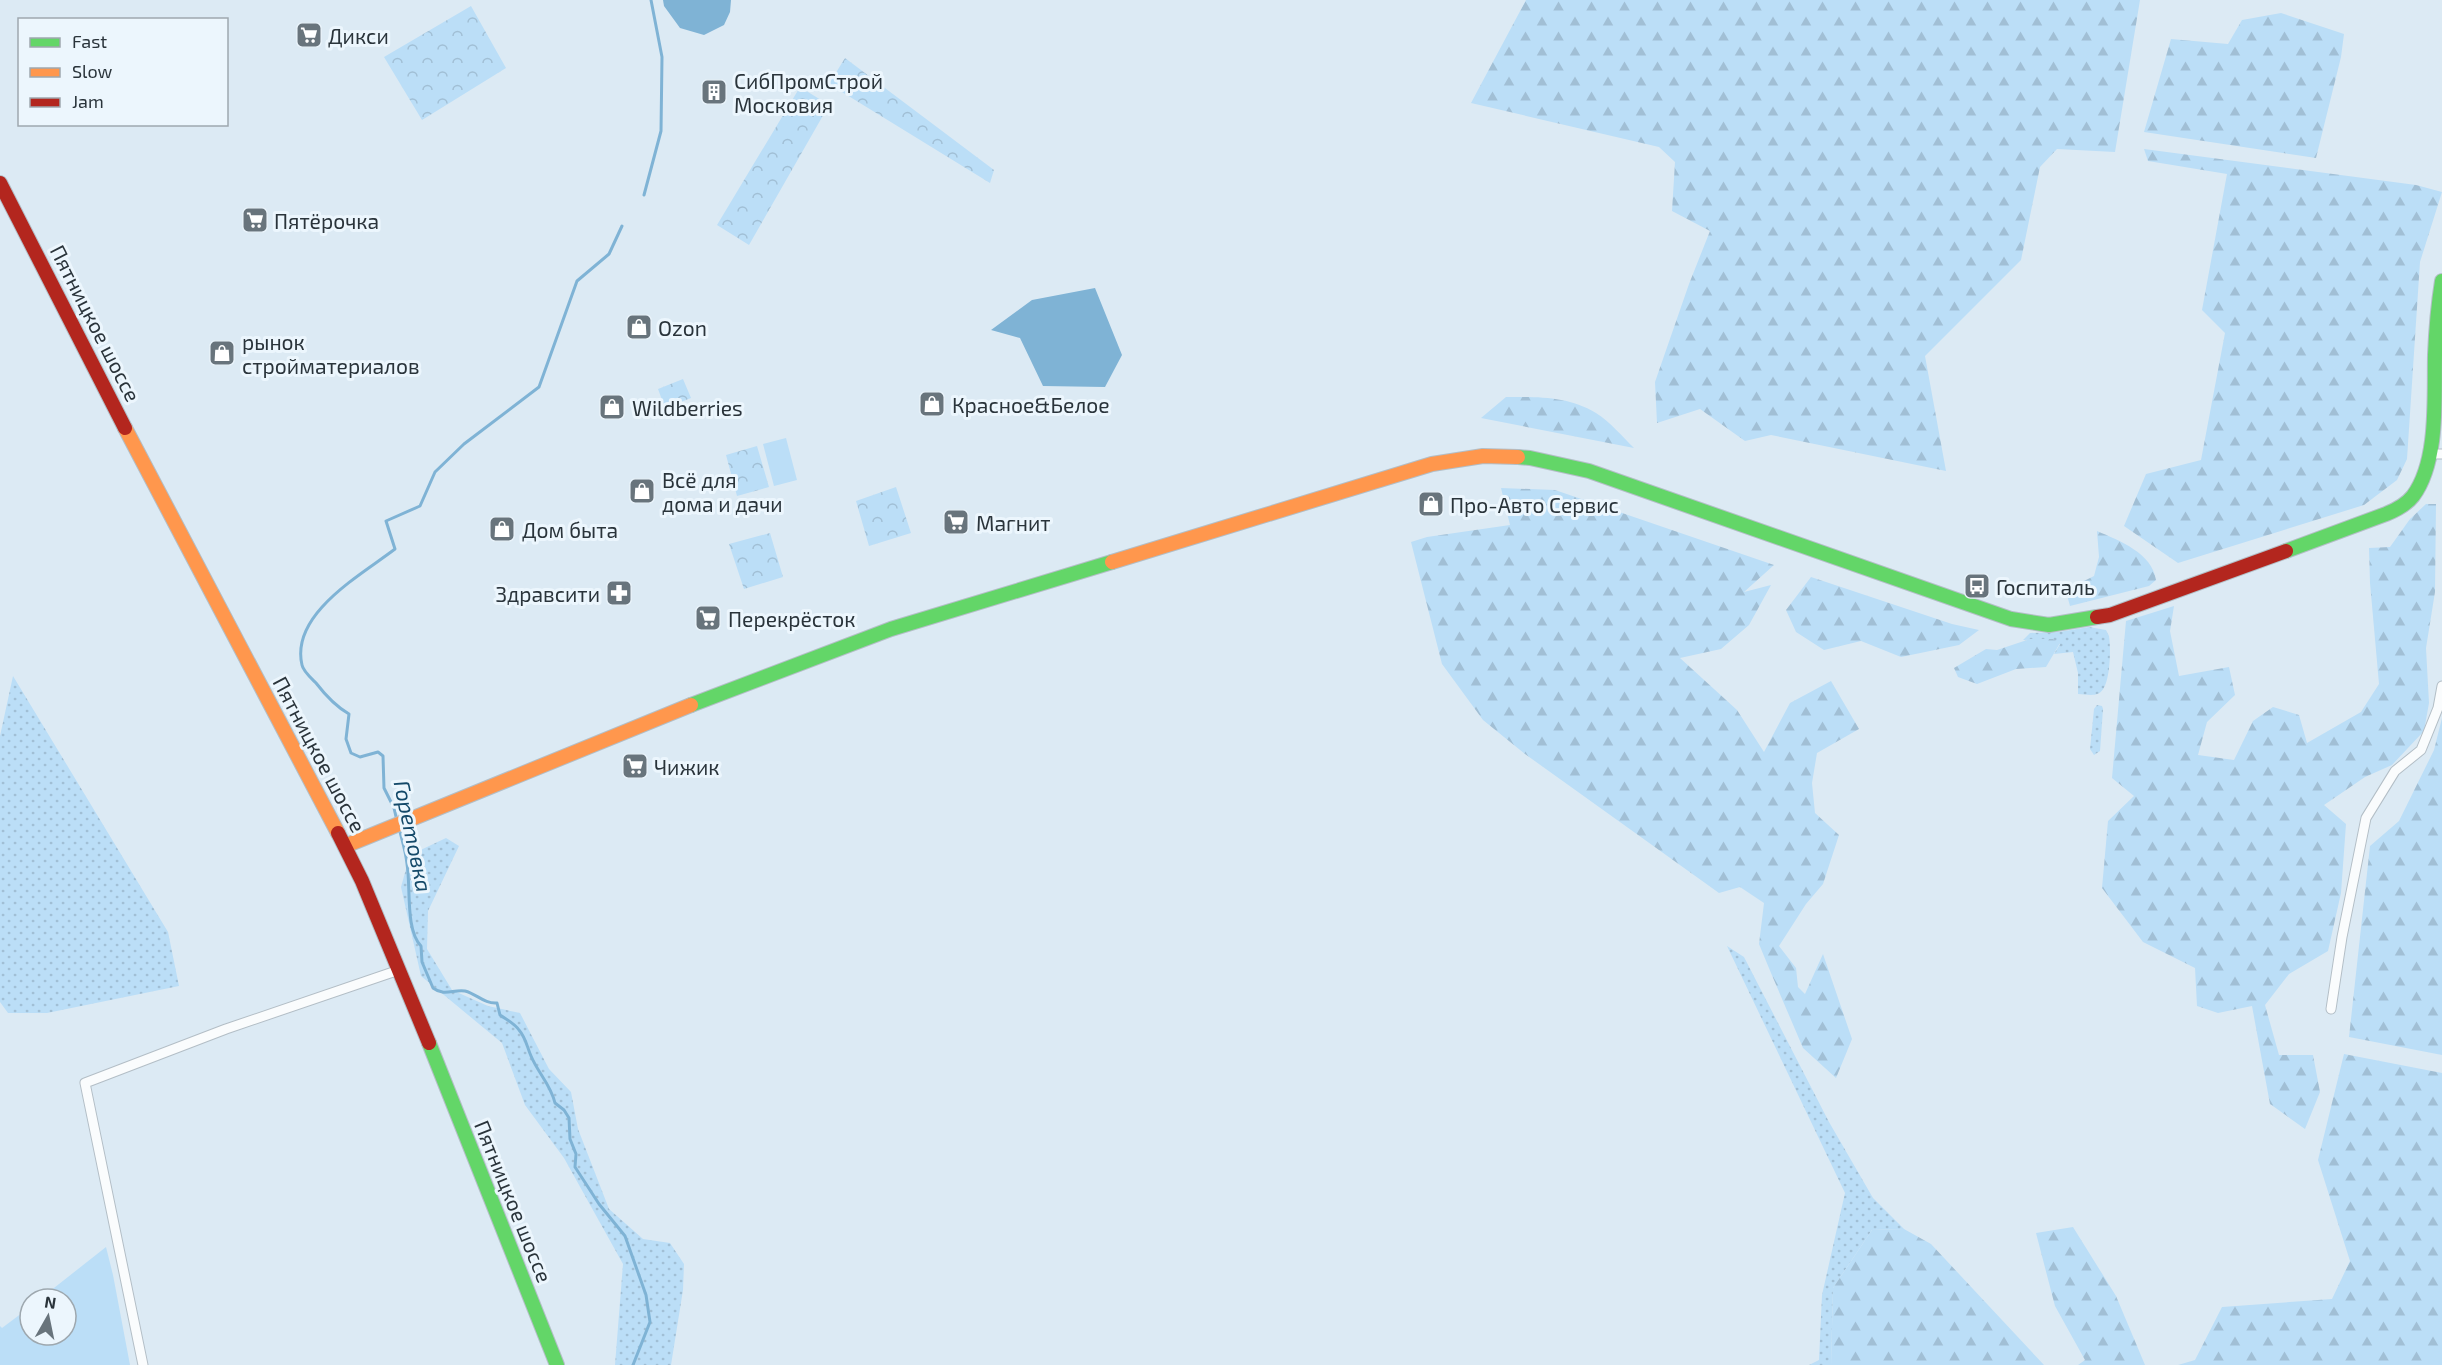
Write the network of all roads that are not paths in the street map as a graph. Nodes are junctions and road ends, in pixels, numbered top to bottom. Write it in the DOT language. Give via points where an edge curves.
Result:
graph roads {
  1 [pos="0,183"];
  2 [pos="2442,280"];
  3 [pos="2436,454"];
  4 [pos="2442,686"];
  5 [pos="345,846"];
  6 [pos="399,970"];
  7 [pos="2331,1009"];
  8 [pos="143,1365"];
  9 [pos="557,1365"];
  1 -- 5 [label="main road, Пятницкое шоссе"];
  2 -- 3 [label="main road" via="2436,334"];
  3 -- 5 [label="main road" via="2415,493 2391,512 2110,615 2049,625 1988,612 1589,471 1530,458 1483,456 1432,464 891,629 699,702"];
  4 -- 7 [label="street" via="2438,708 2421,750 2395,771 2366,818"];
  5 -- 6 [label="main road, Пятницкое шоссе"];
  6 -- 8 [label="street" via="226,1029 85,1083"];
  6 -- 9 [label="main road, Пятницкое шоссе"];
}
